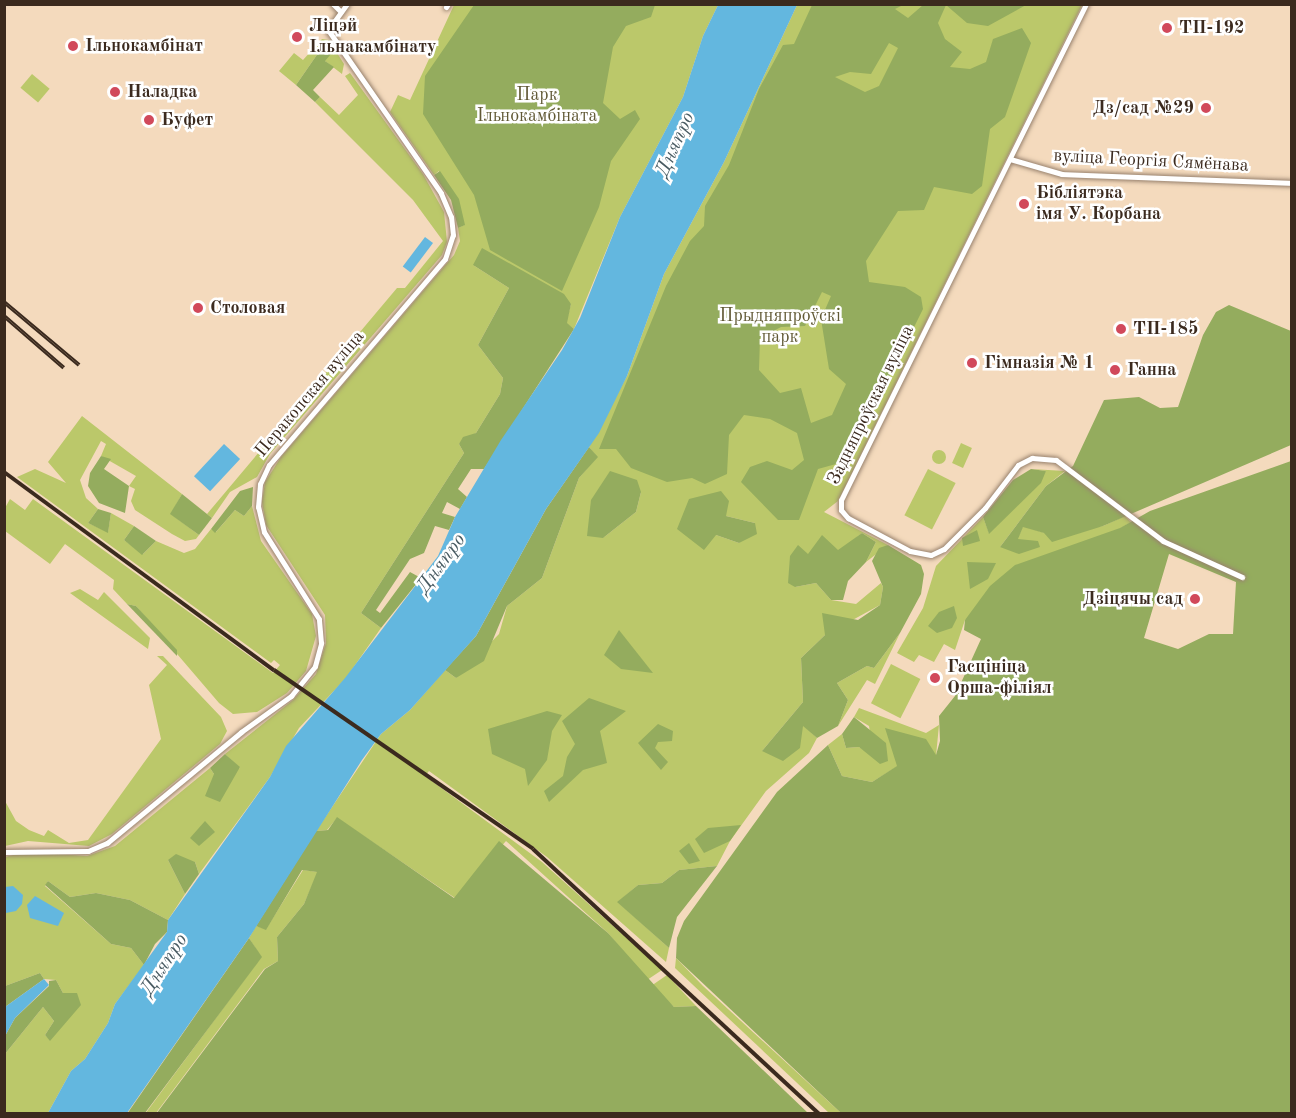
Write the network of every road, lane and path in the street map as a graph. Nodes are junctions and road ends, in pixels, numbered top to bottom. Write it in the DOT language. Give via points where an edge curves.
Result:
graph roads {
  1 [pos="333,4"];
  2 [pos="347,4"];
  3 [pos="1086,4"];
  4 [pos="341,12"];
  5 [pos="1010,159"];
  6 [pos="1292,183"];
  7 [pos="1242,577"];
  8 [pos="4,852"];
  1 -- 4 [label="street"];
  2 -- 4 [label="street"];
  3 -- 5 [label="street, Задняпроўская вуліца"];
  4 -- 8 [label="street, Перакопская вуліца" via="328,30 441,193 453,235 445,259 269,465 260,484 258,507 264,532 319,619 321,644 315,666 291,696 241,732 107,843 88,851"];
  5 -- 6 [label="street, вуліца Георгія Сямёнава" via="1062,174"];
  5 -- 7 [label="street, Задняпроўская вуліца" via="841,500 841,510 848,518 910,551 931,555 944,549 985,508 1018,465 1032,458 1056,460 1163,541"];
}
